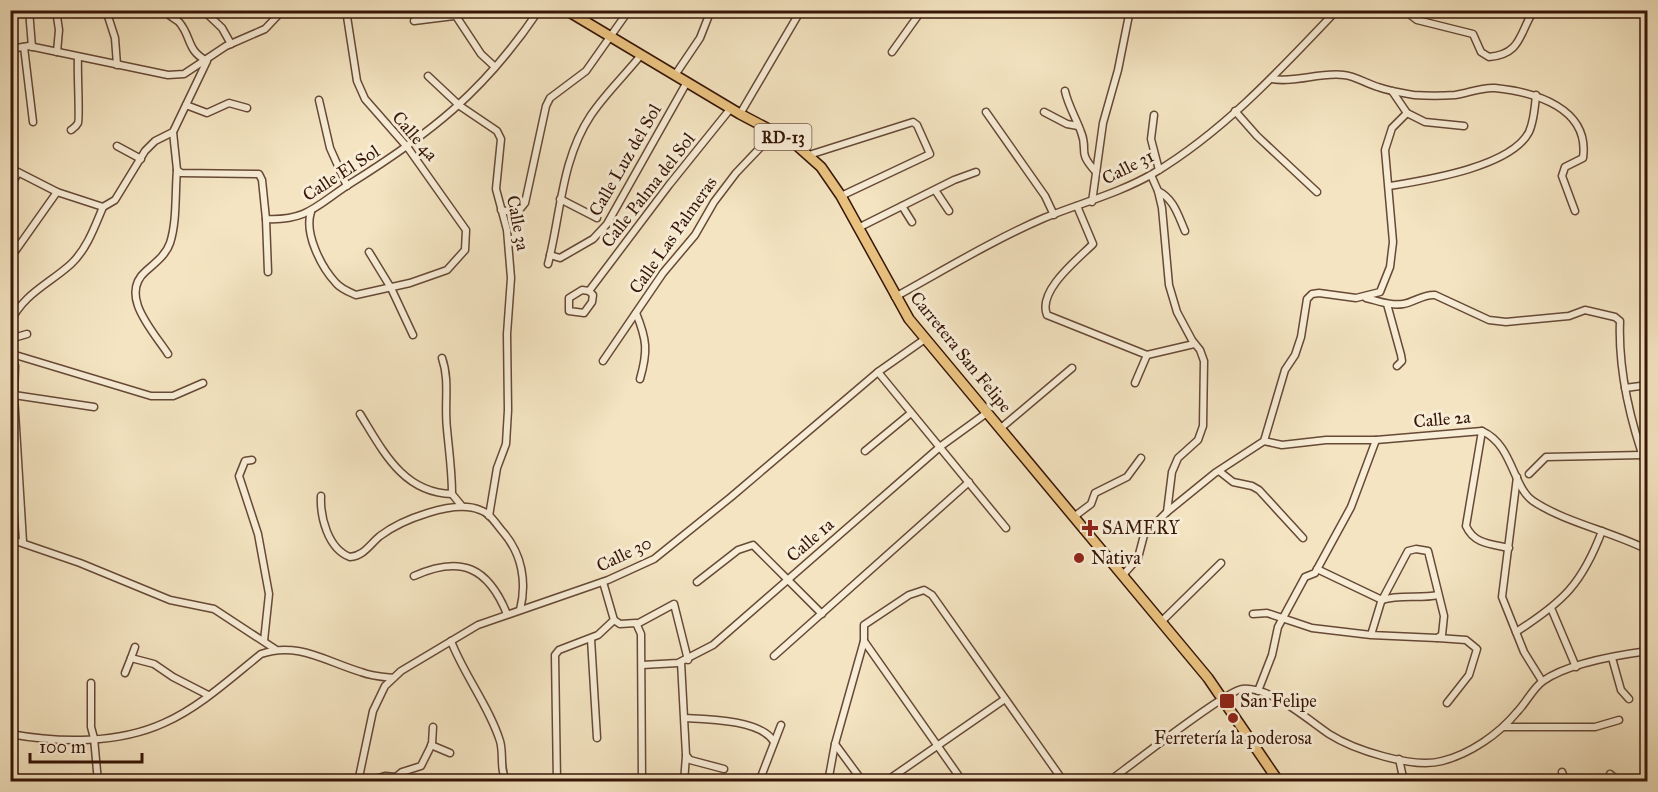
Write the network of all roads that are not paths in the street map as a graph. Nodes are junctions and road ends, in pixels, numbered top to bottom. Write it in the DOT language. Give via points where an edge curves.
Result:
graph roads {
  1 [pos="29,10"];
  2 [pos="56,10"];
  3 [pos="106,10"];
  4 [pos="163,10"];
  5 [pos="203,10"];
  6 [pos="283,10"];
  7 [pos="346,10"];
  8 [pos="538,10"];
  9 [pos="566,10"];
  10 [pos="629,10"];
  11 [pos="711,10"];
  12 [pos="801,10"];
  13 [pos="922,10"];
  14 [pos="1130,10"];
  15 [pos="1337,10"];
  16 [pos="1404,10"];
  17 [pos="1481,10"];
  18 [pos="1505,10"];
  19 [pos="1534,10"];
  20 [pos="453,13"];
  21 [pos="414,21"];
  22 [pos="609,36"];
  23 [pos="231,44"];
  24 [pos="24,47"];
  25 [pos="32,47"];
  26 [pos="11,48"];
  27 [pos="57,52"];
  28 [pos="892,52"];
  29 [pos="641,56"];
  30 [pos="78,57"];
  31 [pos="207,61"];
  32 [pos="117,65"];
  33 [pos="495,67"];
  34 [pos="675,75"];
  35 [pos="428,76"];
  36 [pos="1272,79"];
  37 [pos="687,82"];
  38 [pos="1065,91"];
  39 [pos="1392,91"];
  40 [pos="1536,95"];
  41 [pos="319,100"];
  42 [pos="186,105"];
  43 [pos="460,106"];
  44 [pos="247,108"];
  45 [pos="736,111"];
  46 [pos="1235,111"];
  47 [pos="986,112"];
  48 [pos="1044,112"];
  49 [pos="1407,113"];
  50 [pos="1154,114"];
  51 [pos="33,122"];
  52 [pos="1078,126"];
  53 [pos="1464,126"];
  54 [pos="71,130"];
  55 [pos="173,132"];
  56 [pos="775,132"];
  57 [pos="117,146"];
  58 [pos="408,148"];
  59 [pos="809,155"];
  60 [pos="141,159"];
  61 [pos="10,168"];
  62 [pos="177,170"];
  63 [pos="1159,170"];
  64 [pos="976,172"];
  65 [pos="1096,172"];
  66 [pos="18,173"];
  67 [pos="1151,175"];
  68 [pos="346,186"];
  69 [pos="1390,186"];
  70 [pos="10,187"];
  71 [pos="935,190"];
  72 [pos="1158,191"];
  73 [pos="57,192"];
  74 [pos="1317,192"];
  75 [pos="841,196"];
  76 [pos="560,199"];
  77 [pos="1092,202"];
  78 [pos="902,206"];
  79 [pos="1077,206"];
  80 [pos="103,207"];
  81 [pos="501,210"];
  82 [pos="948,211"];
  83 [pos="1575,211"];
  84 [pos="310,212"];
  85 [pos="1054,215"];
  86 [pos="597,218"];
  87 [pos="266,219"];
  88 [pos="912,222"];
  89 [pos="858,228"];
  90 [pos="1185,231"];
  91 [pos="369,252"];
  92 [pos="550,255"];
  93 [pos="11,257"];
  94 [pos="548,264"];
  95 [pos="268,272"];
  96 [pos="391,288"];
  97 [pos="589,291"];
  98 [pos="895,297"];
  99 [pos="1362,297"];
  100 [pos="1387,304"];
  101 [pos="636,313"];
  102 [pos="10,322"];
  103 [pos="27,334"];
  104 [pos="412,335"];
  105 [pos="10,339"];
  106 [pos="925,339"];
  107 [pos="1194,344"];
  108 [pos="11,352"];
  109 [pos="168,354"];
  110 [pos="1148,355"];
  111 [pos="442,358"];
  112 [pos="603,361"];
  113 [pos="1396,366"];
  114 [pos="1072,368"];
  115 [pos="878,372"];
  116 [pos="640,379"];
  117 [pos="203,383"];
  118 [pos="1135,383"];
  119 [pos="1647,385"];
  120 [pos="1625,388"];
  121 [pos="14,396"];
  122 [pos="94,407"];
  123 [pos="988,412"];
  124 [pos="911,413"];
  125 [pos="360,414"];
  126 [pos="1001,428"];
  127 [pos="1482,431"];
  128 [pos="13,440"];
  129 [pos="1264,441"];
  130 [pos="1376,441"];
  131 [pos="941,446"];
  132 [pos="865,450"];
  133 [pos="1642,455"];
  134 [pos="1142,458"];
  135 [pos="252,460"];
  136 [pos="1219,471"];
  137 [pos="1647,471"];
  138 [pos="1529,474"];
  139 [pos="1517,476"];
  140 [pos="969,482"];
  141 [pos="452,494"];
  142 [pos="321,496"];
  143 [pos="461,505"];
  144 [pos="1167,512"];
  145 [pos="489,516"];
  146 [pos="1074,516"];
  147 [pos="1006,528"];
  148 [pos="1602,531"];
  149 [pos="1303,538"];
  150 [pos="10,539"];
  151 [pos="22,542"];
  152 [pos="1509,548"];
  153 [pos="1647,550"];
  154 [pos="1221,563"];
  155 [pos="1317,569"];
  156 [pos="1123,575"];
  157 [pos="414,576"];
  158 [pos="788,580"];
  159 [pos="603,582"];
  160 [pos="697,582"];
  161 [pos="1438,595"];
  162 [pos="1382,600"];
  163 [pos="1551,608"];
  164 [pos="520,610"];
  165 [pos="507,614"];
  166 [pos="822,614"];
  167 [pos="1253,614"];
  168 [pos="1283,618"];
  169 [pos="614,620"];
  170 [pos="1162,621"];
  171 [pos="637,624"];
  172 [pos="1516,632"];
  173 [pos="1371,635"];
  174 [pos="1437,638"];
  175 [pos="591,639"];
  176 [pos="264,641"];
  177 [pos="450,641"];
  178 [pos="864,641"];
  179 [pos="135,647"];
  180 [pos="275,649"];
  181 [pos="1647,651"];
  182 [pos="774,656"];
  183 [pos="131,658"];
  184 [pos="1612,658"];
  185 [pos="685,661"];
  186 [pos="642,665"];
  187 [pos="1576,667"];
  188 [pos="125,673"];
  189 [pos="393,678"];
  190 [pos="1542,681"];
  191 [pos="91,683"];
  192 [pos="1258,691"];
  193 [pos="208,695"];
  194 [pos="1005,699"];
  195 [pos="1221,699"];
  196 [pos="1629,699"];
  197 [pos="1446,703"];
  198 [pos="685,718"];
  199 [pos="1619,720"];
  200 [pos="781,725"];
  201 [pos="433,727"];
  202 [pos="1504,727"];
  203 [pos="10,735"];
  204 [pos="94,738"];
  205 [pos="597,738"];
  206 [pos="774,742"];
  207 [pos="835,744"];
  208 [pos="432,745"];
  209 [pos="937,745"];
  210 [pos="450,753"];
  211 [pos="686,755"];
  212 [pos="1399,759"];
  213 [pos="724,770"];
  214 [pos="1562,772"];
  215 [pos="1610,774"];
  216 [pos="98,782"];
  217 [pos="358,782"];
  218 [pos="365,782"];
  219 [pos="507,782"];
  220 [pos="556,782"];
  221 [pos="642,782"];
  222 [pos="684,782"];
  223 [pos="759,782"];
  224 [pos="828,782"];
  225 [pos="863,782"];
  226 [pos="885,782"];
  227 [pos="963,782"];
  228 [pos="1064,782"];
  229 [pos="1108,782"];
  230 [pos="1279,782"];
  231 [pos="1404,782"];
  232 [pos="1566,782"];
  233 [pos="1620,782"];
  1 -- 25 [label="street"];
  2 -- 27 [label="street"];
  3 -- 32 [label="street" via="116,38"];
  4 -- 31 [label="street" via="182,26 195,55"];
  5 -- 23 [label="street" via="222,28"];
  6 -- 23 [label="street" via="265,29"];
  7 -- 58 [label="street, Calle 4a" via="357,81 365,99"];
  8 -- 33 [label="street, Calle El Sol" via="518,42"];
  9 -- 22 [label="main road, Carretera San Felipe / RD-13"];
  10 -- 22 [label="street"];
  11 -- 34 [label="street" via="700,38"];
  12 -- 45 [label="street, Calle Palma del Sol"];
  13 -- 28 [label="street"];
  14 -- 65 [label="street" via="1119,70 1103,123"];
  15 -- 36 [label="street, Calle 31"];
  16 -- 19 [label="street" via="1417,20 1473,34 1481,52 1490,57 1518,44"];
  17 -- 18 [label="street"];
  20 -- 21 [label="street"];
  20 -- 33 [label="street" via="481,54"];
  22 -- 29 [label="main road, Carretera San Felipe / RD-13"];
  22 -- 81 [label="street" via="586,71 550,98 521,211 514,214"];
  23 -- 31 [label="street"];
  24 -- 25 [label="street"];
  24 -- 26 [label="street"];
  24 -- 51 [label="street"];
  25 -- 27 [label="street"];
  27 -- 30 [label="street"];
  29 -- 34 [label="main road, Carretera San Felipe / RD-13"];
  29 -- 76 [label="street" via="591,114 567,170"];
  30 -- 32 [label="street"];
  30 -- 54 [label="street" via="79,116 77,126"];
  31 -- 32 [label="street" via="184,74 168,75"];
  31 -- 42 [label="street"];
  33 -- 43 [label="street, Calle El Sol"];
  34 -- 37 [label="main road, Carretera San Felipe / RD-13"];
  35 -- 43 [label="street, Calle 3a"];
  36 -- 39 [label="street" via="1289,82 1346,75"];
  36 -- 46 [label="street, Calle 31"];
  37 -- 45 [label="main road, Carretera San Felipe / RD-13"];
  37 -- 92 [label="street, Calle Luz del Sol" via="607,224 593,239 560,258"];
  38 -- 52 [label="street"];
  39 -- 40 [label="street" via="1455,94 1495,88"];
  39 -- 49 [label="street"];
  40 -- 69 [label="street" via="1530,130 1523,142 1490,162 1433,179"];
  40 -- 83 [label="street" via="1558,104 1572,117 1582,135 1583,158 1565,167 1562,176"];
  41 -- 68 [label="street" via="330,148"];
  42 -- 44 [label="street" via="207,113 229,103"];
  42 -- 55 [label="street"];
  43 -- 58 [label="street, Calle El Sol"];
  43 -- 81 [label="street, Calle 3a" via="497,131 501,140 496,189"];
  45 -- 56 [label="main road, Carretera San Felipe / RD-13"];
  45 -- 97 [label="street, Calle Palma del Sol" via="669,185"];
  46 -- 63 [label="street, Calle 31"];
  46 -- 74 [label="street"];
  47 -- 85 [label="street" via="1040,188"];
  48 -- 52 [label="street"];
  49 -- 53 [label="street" via="1425,122"];
  49 -- 69 [label="street" via="1392,128 1385,150"];
  50 -- 63 [label="street" via="1151,139"];
  52 -- 65 [label="street" via="1085,160"];
  55 -- 60 [label="street" via="155,141"];
  55 -- 62 [label="street"];
  56 -- 59 [label="main road, Carretera San Felipe / RD-13"];
  56 -- 101 [label="street, Calle Las Palmeras" via="736,173"];
  57 -- 60 [label="street"];
  58 -- 68 [label="street, Calle El Sol"];
  58 -- 96 [label="street, Calle 4a" via="466,230 465,250 447,270"];
  59 -- 75 [label="main road, Carretera San Felipe / RD-13"];
  59 -- 75 [label="street" via="913,122 917,125 930,154"];
  60 -- 80 [label="street" via="115,200"];
  61 -- 66 [label="street"];
  62 -- 87 [label="street" via="181,174 259,174"];
  62 -- 109 [label="street" via="171,242 134,287 139,310"];
  63 -- 67 [label="street, Calle 31"];
  64 -- 71 [label="street"];
  65 -- 77 [label="street"];
  66 -- 70 [label="street"];
  66 -- 73 [label="street"];
  67 -- 72 [label="street"];
  67 -- 77 [label="street, Calle 31"];
  68 -- 84 [label="street, Calle El Sol"];
  69 -- 99 [label="street" via="1390,267 1380,292"];
  71 -- 78 [label="street"];
  71 -- 82 [label="street"];
  72 -- 90 [label="street" via="1173,204"];
  72 -- 107 [label="street" via="1169,285"];
  73 -- 80 [label="street"];
  73 -- 93 [label="street"];
  75 -- 89 [label="main road, Carretera San Felipe / RD-13"];
  76 -- 86 [label="street"];
  76 -- 92 [label="street"];
  77 -- 79 [label="street, Calle 31"];
  78 -- 88 [label="street"];
  78 -- 89 [label="street"];
  79 -- 85 [label="street, Calle 31"];
  79 -- 110 [label="street" via="1093,244 1060,276 1049,294 1046,313"];
  80 -- 102 [label="street" via="72,264 31,294"];
  81 -- 145 [label="street, Calle 3a" via="509,241 509,390 506,444 497,468"];
  84 -- 87 [label="street, Calle El Sol" via="289,219"];
  84 -- 96 [label="street" via="308,226 312,238 336,283 356,295"];
  85 -- 98 [label="street, Calle 31"];
  87 -- 95 [label="street"];
  89 -- 98 [label="main road, Carretera San Felipe / RD-13"];
  91 -- 96 [label="street"];
  92 -- 94 [label="street"];
  96 -- 104 [label="street"];
  97 -- 97 [label="street" via="582,290 569,298 569,311 588,309 592,302"];
  98 -- 106 [label="main road, Carretera San Felipe / RD-13"];
  99 -- 100 [label="street"];
  99 -- 129 [label="street" via="1319,293 1308,299 1301,337 1285,370"];
  100 -- 113 [label="street" via="1402,361"];
  100 -- 120 [label="street" via="1406,304 1427,294 1490,320 1506,322 1569,316 1585,310 1615,317 1620,321 1619,348"];
  101 -- 112 [label="street, Calle Las Palmeras"];
  101 -- 116 [label="street" via="647,352"];
  103 -- 105 [label="street"];
  106 -- 115 [label="street, Calle 30"];
  106 -- 123 [label="main road, Carretera San Felipe / RD-13"];
  107 -- 110 [label="street"];
  107 -- 144 [label="street" via="1203,361 1203,426 1198,440 1178,458 1172,472"];
  108 -- 117 [label="street" via="151,396 173,396"];
  108 -- 121 [label="street" via="15,366"];
  110 -- 118 [label="street"];
  111 -- 141 [label="street" via="447,374 445,399 453,463"];
  114 -- 126 [label="street"];
  115 -- 124 [label="street"];
  115 -- 159 [label="street, Calle 30" via="673,545 638,568"];
  119 -- 120 [label="street"];
  120 -- 133 [label="street"];
  121 -- 122 [label="street"];
  121 -- 128 [label="street"];
  123 -- 126 [label="main road, Carretera San Felipe / RD-13"];
  123 -- 131 [label="street, Calle 1a"];
  124 -- 131 [label="street"];
  124 -- 132 [label="street"];
  125 -- 141 [label="street" via="392,466 437,494"];
  126 -- 146 [label="main road, Carretera San Felipe / RD-13"];
  127 -- 130 [label="street, Calle 2a"];
  127 -- 139 [label="street, Calle 2a" via="1498,444"];
  127 -- 152 [label="street" via="1466,526 1476,540"];
  128 -- 151 [label="street"];
  129 -- 130 [label="street, Calle 2a" via="1282,445 1326,440"];
  129 -- 136 [label="street"];
  130 -- 155 [label="street" via="1351,507"];
  131 -- 140 [label="street"];
  131 -- 158 [label="street, Calle 1a"];
  133 -- 137 [label="street"];
  133 -- 138 [label="street" via="1546,457"];
  134 -- 146 [label="street" via="1127,477 1095,493 1091,504"];
  135 -- 176 [label="street" via="245,461 239,476 258,534 269,594"];
  136 -- 144 [label="street"];
  136 -- 149 [label="street" via="1233,483 1259,490"];
  139 -- 148 [label="street, Calle 2a" via="1530,499"];
  139 -- 152 [label="street"];
  140 -- 147 [label="street"];
  140 -- 166 [label="street"];
  141 -- 143 [label="street"];
  142 -- 143 [label="street" via="322,517 329,535 350,557 400,524"];
  143 -- 145 [label="street"];
  144 -- 156 [label="street" via="1144,535 1138,558"];
  145 -- 164 [label="street" via="514,545 524,594"];
  146 -- 156 [label="main road, Carretera San Felipe / RD-13"];
  148 -- 153 [label="street, Calle 2a"];
  148 -- 163 [label="street" via="1591,562 1569,593"];
  150 -- 151 [label="street"];
  151 -- 176 [label="street" via="171,600 213,609"];
  152 -- 172 [label="street" via="1502,597"];
  154 -- 170 [label="street"];
  155 -- 162 [label="street"];
  155 -- 168 [label="street" via="1305,577"];
  156 -- 170 [label="main road, Carretera San Felipe / RD-13"];
  157 -- 165 [label="street" via="439,567 471,569 495,589"];
  158 -- 160 [label="street" via="759,549 747,545"];
  158 -- 166 [label="street"];
  158 -- 185 [label="street, Calle 1a" via="713,645"];
  159 -- 164 [label="street, Calle 30"];
  159 -- 169 [label="street"];
  161 -- 162 [label="street" via="1392,596"];
  161 -- 162 [label="street" via="1428,551 1416,549 1408,552"];
  161 -- 174 [label="street" via="1444,616 1442,635"];
  162 -- 173 [label="street"];
  163 -- 172 [label="street"];
  163 -- 187 [label="street"];
  164 -- 165 [label="street, Calle 30"];
  165 -- 177 [label="street, Calle 30"];
  166 -- 182 [label="street"];
  167 -- 168 [label="street"];
  168 -- 173 [label="street" via="1312,628"];
  168 -- 192 [label="street"];
  169 -- 171 [label="street"];
  169 -- 175 [label="street"];
  170 -- 195 [label="main road, Carretera San Felipe / RD-13"];
  171 -- 185 [label="street" via="674,604"];
  171 -- 186 [label="street" via="642,638"];
  172 -- 190 [label="street"];
  173 -- 174 [label="street"];
  174 -- 197 [label="street" via="1466,640 1477,649 1469,675"];
  175 -- 205 [label="street"];
  175 -- 220 [label="street" via="555,655"];
  176 -- 180 [label="street"];
  177 -- 189 [label="street, Calle 30"];
  177 -- 219 [label="street" via="498,734"];
  178 -- 194 [label="street" via="864,625 918,590 924,590 932,595"];
  178 -- 207 [label="street"];
  178 -- 209 [label="street"];
  179 -- 183 [label="street"];
  180 -- 189 [label="street" via="307,653 363,673"];
  180 -- 193 [label="street" via="261,654"];
  181 -- 184 [label="street"];
  183 -- 188 [label="street"];
  183 -- 193 [label="street" via="154,664"];
  184 -- 187 [label="street"];
  184 -- 196 [label="street" via="1621,690"];
  185 -- 186 [label="street, Calle 1a"];
  185 -- 198 [label="street"];
  186 -- 221 [label="street"];
  187 -- 190 [label="street"];
  189 -- 217 [label="street, Calle 30" via="373,711"];
  190 -- 202 [label="street"];
  191 -- 204 [label="street" via="90,727"];
  192 -- 195 [label="street" via="1243,688"];
  192 -- 212 [label="street" via="1343,742"];
  193 -- 204 [label="street" via="164,723"];
  194 -- 209 [label="street"];
  194 -- 228 [label="street"];
  195 -- 229 [label="street"];
  195 -- 230 [label="main road, Carretera San Felipe / RD-13"];
  198 -- 206 [label="street" via="753,728 766,732"];
  198 -- 211 [label="street"];
  199 -- 202 [label="street" via="1594,727"];
  200 -- 206 [label="street"];
  201 -- 208 [label="street"];
  202 -- 212 [label="street" via="1468,750 1441,761"];
  203 -- 204 [label="street" via="62,741"];
  204 -- 216 [label="street"];
  206 -- 223 [label="street"];
  207 -- 224 [label="street"];
  207 -- 225 [label="street"];
  208 -- 210 [label="street"];
  208 -- 218 [label="street" via="421,766 396,777"];
  209 -- 226 [label="street"];
  209 -- 227 [label="street"];
  211 -- 213 [label="street" via="690,760"];
  211 -- 222 [label="street"];
  212 -- 231 [label="street"];
  214 -- 232 [label="street"];
  215 -- 233 [label="street"];
}
